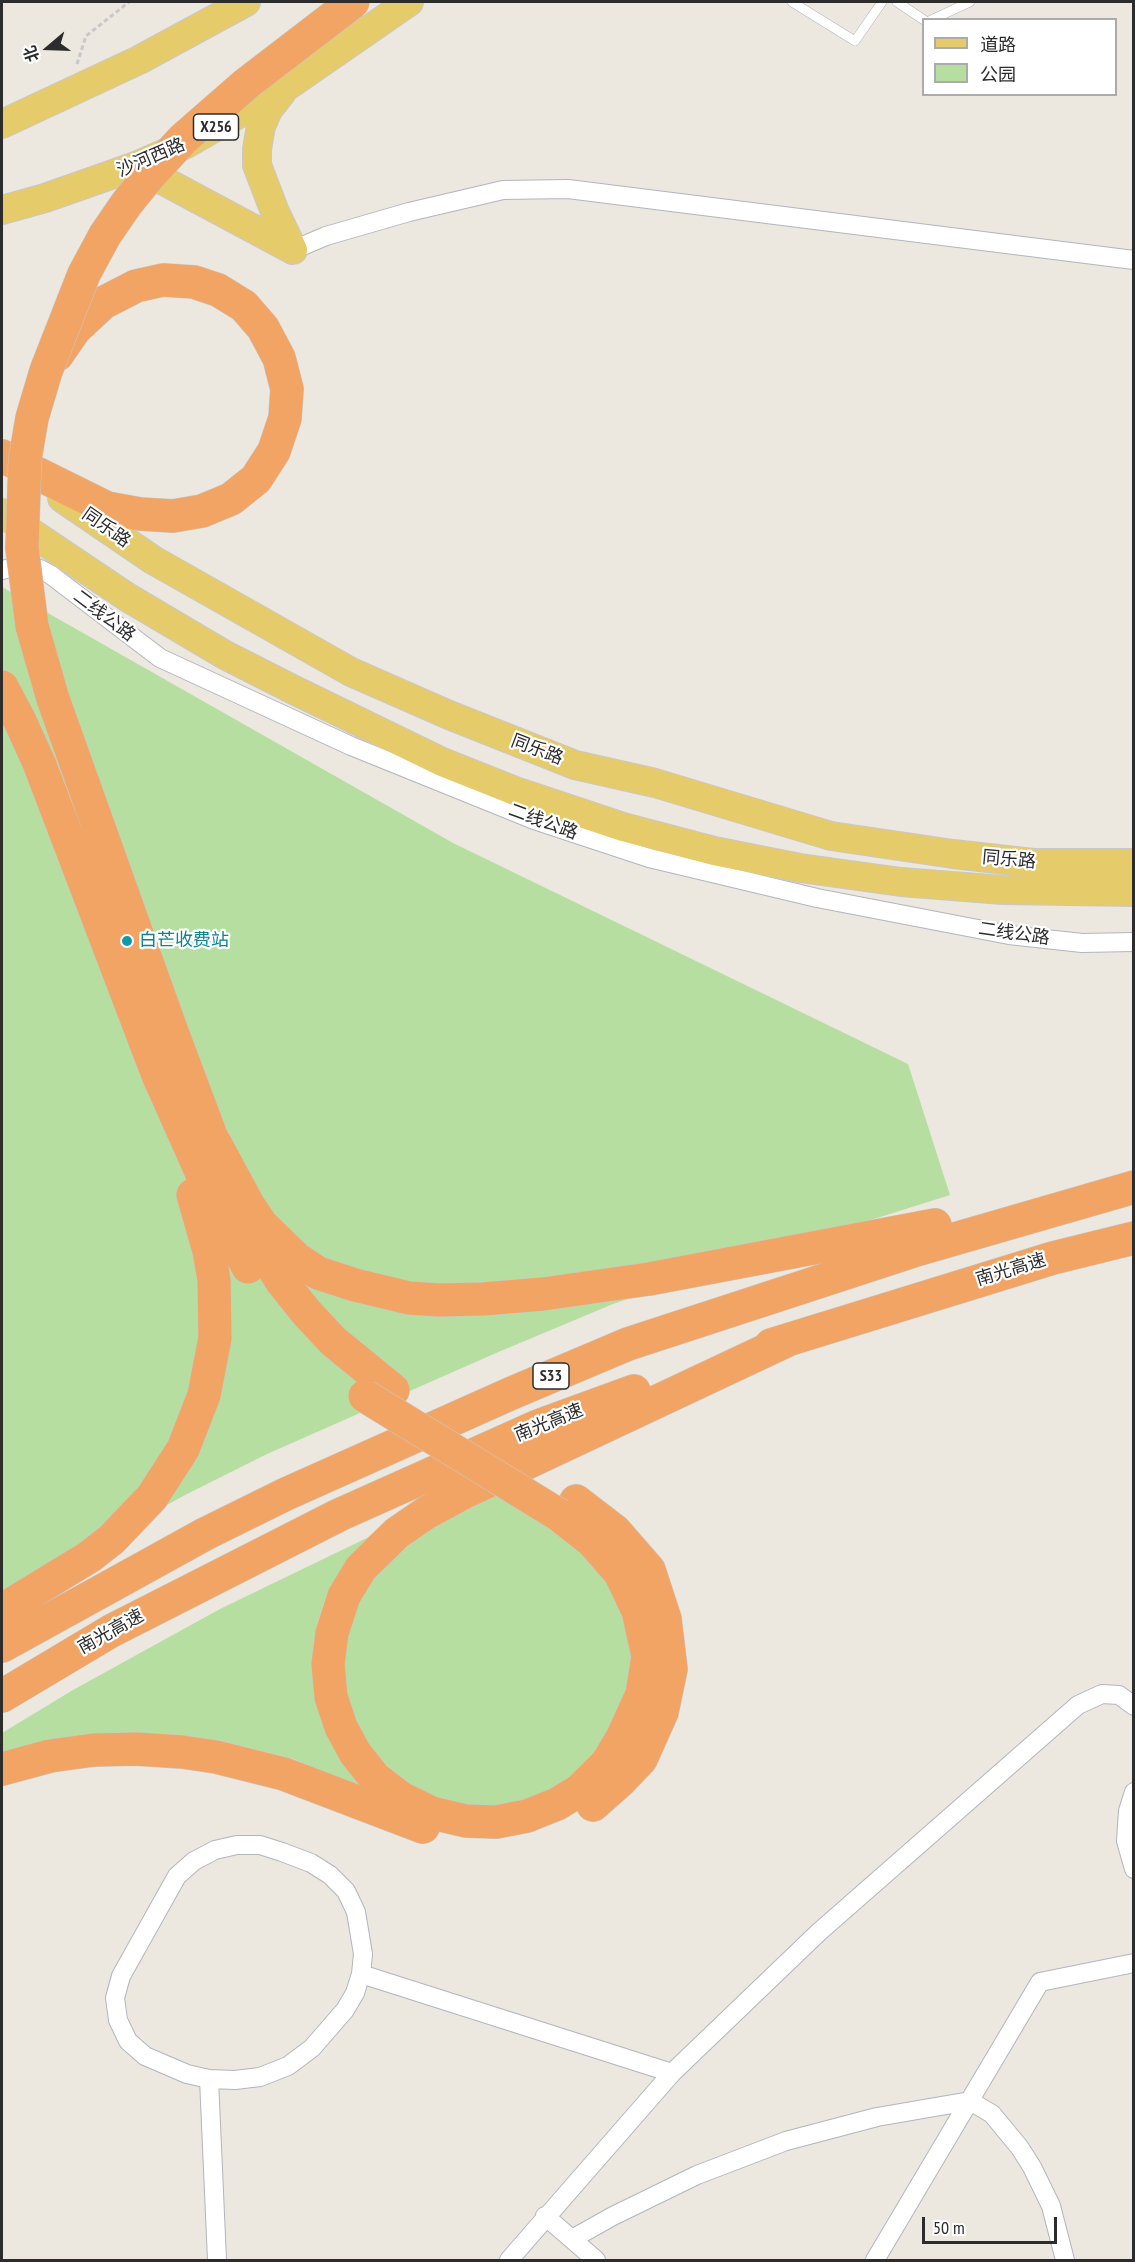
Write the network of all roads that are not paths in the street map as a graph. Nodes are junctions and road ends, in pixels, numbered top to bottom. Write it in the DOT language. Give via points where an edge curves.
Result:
graph roads {
  1 [pos="246,2"];
  2 [pos="326,2"];
  3 [pos="353,2"];
  4 [pos="409,2"];
  5 [pos="792,2"];
  6 [pos="882,2"];
  7 [pos="897,2"];
  8 [pos="970,2"];
  9 [pos="935,18"];
  10 [pos="922,19"];
  11 [pos="289,85"];
  12 [pos="4,124"];
  13 [pos="136,166"];
  14 [pos="2,210"];
  15 [pos="293,250"];
  16 [pos="1134,260"];
  17 [pos="46,371"];
  18 [pos="2,456"];
  19 [pos="2,460"];
  20 [pos="2,513"];
  21 [pos="2,570"];
  22 [pos="22,628"];
  23 [pos="2,687"];
  24 [pos="61,819"];
  25 [pos="1134,863"];
  26 [pos="1134,892"];
  27 [pos="1134,942"];
  28 [pos="158,1075"];
  29 [pos="215,1143"];
  30 [pos="1134,1186"];
  31 [pos="1134,1238"];
  32 [pos="790,1339"];
  33 [pos="379,1393"];
  34 [pos="567,1508"];
  35 [pos="2,1610"];
  36 [pos="2,1646"];
  37 [pos="2,1696"];
  38 [pos="1134,1706"];
  39 [pos="2,1769"];
  40 [pos="1134,1791"];
  41 [pos="1134,1869"];
  42 [pos="1134,1962"];
  43 [pos="361,1974"];
  44 [pos="672,2073"];
  45 [pos="209,2079"];
  46 [pos="970,2101"];
  47 [pos="545,2216"];
  48 [pos="572,2240"];
  49 [pos="217,2260"];
  50 [pos="509,2260"];
  51 [pos="596,2260"];
  52 [pos="875,2260"];
  53 [pos="1065,2260"];
  1 -- 12 [label="main road" via="139,60"];
  2 -- 22 [label="highway" via="229,77 171,129 116,189 68,266 46,315 27,373 15,430 7,528 9,595"];
  3 -- 17 [label="highway, bridge" via="216,109 149,176 105,234 80,283"];
  4 -- 11 [label="main road, 沙河西路 / X256"];
  5 -- 6 [label="lane" via="855,41"];
  7 -- 10 [label="lane"];
  8 -- 9 [label="lane"];
  11 -- 13 [label="main road, 沙河西路 / X256" via="186,144"];
  11 -- 15 [label="main road" via="275,99 261,126 257,165"];
  13 -- 14 [label="main road, 沙河西路 / X256"];
  13 -- 15 [label="main road"];
  15 -- 16 [label="street" via="326,236 409,212 503,190 568,189"];
  17 -- 18 [label="highway, bridge" via="75,329 103,303 136,286 163,280 194,282 218,290 243,306 263,328 279,358 287,389 285,418 274,451 256,479 231,499 202,511 173,516 107,507"];
  17 -- 22 [label="highway, bridge" via="25,459"];
  19 -- 25 [label="main road, 同乐路" via="153,560 351,672 575,765 655,783 831,836 1033,863"];
  20 -- 26 [label="main road, 同乐路" via="127,597 234,660 442,762 612,824 714,851 901,882 1003,890"];
  21 -- 27 [label="street, 二线公路" via="22,565 40,569 160,658 351,746 524,816 649,858 817,898 1010,935 1082,943"];
  22 -- 24 [label="highway" via="32,714"];
  22 -- 29 [label="highway" via="53,699"];
  23 -- 24 [label="highway"];
  24 -- 28 [label="highway"];
  28 -- 33 [label="highway" via="223,1221 260,1287 308,1346"];
  28 -- 35 [label="highway" via="204,1232 214,1280 215,1338 204,1395 169,1474 133,1519 89,1557"];
  29 -- 30 [label="highway" via="262,1225 297,1259 318,1273 355,1285 409,1298 439,1300 543,1294 649,1280"];
  29 -- 33 [label="highway" via="242,1215 282,1282 333,1341 362,1366"];
  30 -- 36 [label="highway, S33" via="913,1251 628,1344 286,1494"];
  31 -- 32 [label="highway, 南光高速 / S33" via="1053,1258"];
  32 -- 34 [label="highway" via="467,1491 398,1533 362,1568 344,1596 332,1633 328,1664 331,1696 355,1753 375,1778 401,1798 432,1813 466,1821 496,1822 527,1816 580,1790 607,1763 622,1738 642,1694 648,1656 638,1611 620,1573"];
  32 -- 37 [label="highway, 南光高速 / S33" via="538,1426 435,1471 339,1515 111,1631"];
  33 -- 34 [label="highway, bridge"];
  34 -- 39 [label="highway" via="615,1531 649,1570 665,1619 670,1669 663,1712 641,1759 581,1815 553,1830 523,1840 490,1842 457,1836 416,1825 284,1774 216,1756 182,1752 94,1750 50,1756"];
  38 -- 44 [label="street" via="1119,1695 1102,1694 1078,1705 819,1932"];
  40 -- 41 [label="street" via="1126,1841"];
  42 -- 46 [label="street" via="1040,1982"];
  43 -- 44 [label="street"];
  43 -- 45 [label="street" via="345,2010 312,2048 288,2066 260,2077"];
  43 -- 45 [label="street" via="363,1954 356,1912 346,1891 330,1875 311,1863 260,1845 214,1850 194,1861 177,1876 164,1896 121,1976 115,1998 118,2020 128,2041 145,2056"];
  44 -- 47 [label="street"];
  45 -- 49 [label="street"];
  46 -- 48 [label="street" via="877,2117 775,2145 665,2189"];
  46 -- 52 [label="street"];
  46 -- 53 [label="street" via="992,2114 1032,2167 1051,2206"];
  47 -- 48 [label="street"];
  47 -- 50 [label="street"];
  48 -- 51 [label="street"];
}
